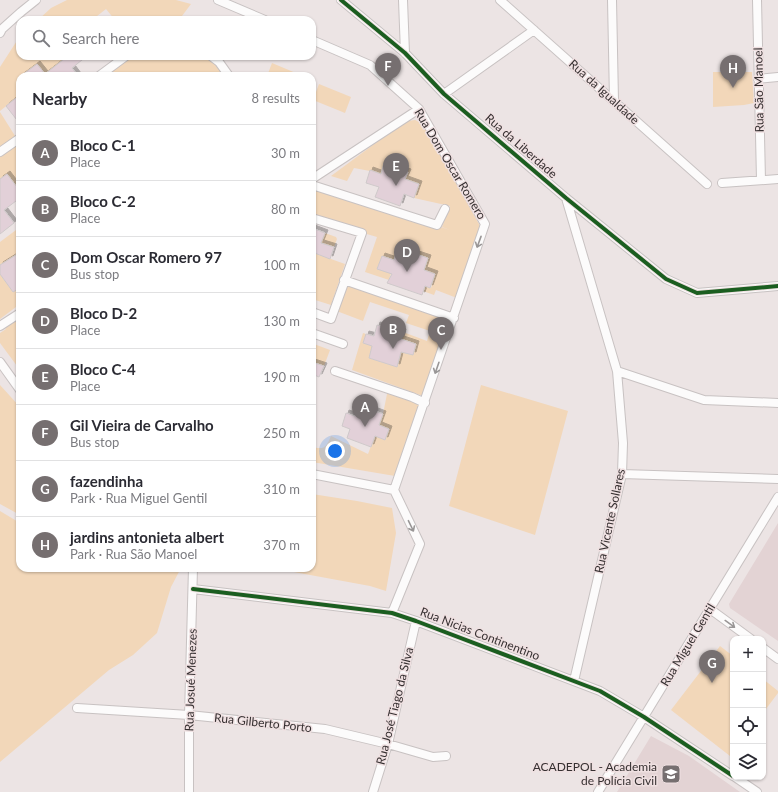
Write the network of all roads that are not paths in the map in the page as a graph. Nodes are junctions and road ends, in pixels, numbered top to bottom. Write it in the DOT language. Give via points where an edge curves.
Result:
graph roads {
  1 [pos="36,0"];
  2 [pos="218,0"];
  3 [pos="341,0"];
  4 [pos="403,0"];
  5 [pos="500,0"];
  6 [pos="612,0"];
  7 [pos="757,0"];
  8 [pos="16,16"];
  9 [pos="17,16"];
  10 [pos="256,16"];
  11 [pos="534,30"];
  12 [pos="0,33"];
  13 [pos="316,42"];
  14 [pos="405,53"];
  15 [pos="121,60"];
  16 [pos="216,60"];
  17 [pos="104,72"];
  18 [pos="226,72"];
  19 [pos="778,77"];
  20 [pos="758,79"];
  21 [pos="444,94"];
  22 [pos="614,100"];
  23 [pos="420,109"];
  24 [pos="16,141"];
  25 [pos="0,152"];
  26 [pos="316,176"];
  27 [pos="778,179"];
  28 [pos="761,180"];
  29 [pos="722,183"];
  30 [pos="707,184"];
  31 [pos="316,186"];
  32 [pos="566,198"];
  33 [pos="445,209"];
  34 [pos="316,219"];
  35 [pos="344,280"];
  36 [pos="778,286"];
  37 [pos="316,313"];
  38 [pos="16,315"];
  39 [pos="454,318"];
  40 [pos="0,326"];
  41 [pos="316,335"];
  42 [pos="343,344"];
  43 [pos="0,362"];
  44 [pos="335,371"];
  45 [pos="617,371"];
  46 [pos="16,384"];
  47 [pos="778,402"];
  48 [pos="425,403"];
  49 [pos="622,474"];
  50 [pos="316,475"];
  51 [pos="778,479"];
  52 [pos="394,490"];
  53 [pos="778,497"];
  54 [pos="194,572"];
  55 [pos="193,589"];
  56 [pos="710,609"];
  57 [pos="392,613"];
  58 [pos="416,621"];
  59 [pos="747,636"];
  60 [pos="766,650"];
  61 [pos="778,659"];
  62 [pos="574,681"];
  63 [pos="77,708"];
  64 [pos="189,715"];
  65 [pos="644,716"];
  66 [pos="388,744"];
  67 [pos="446,756"];
  68 [pos="730,773"];
  69 [pos="740,780"];
  70 [pos="189,792"];
  71 [pos="373,792"];
  72 [pos="598,792"];
  73 [pos="757,792"];
  1 -- 9 [label="street"];
  2 -- 10 [label="street"];
  3 -- 14 [label="street, Rua da Liberdade"];
  4 -- 14 [label="street"];
  5 -- 11 [label="street, Rua da Igualdade"];
  6 -- 22 [label="street"];
  7 -- 20 [label="street, Rua São Manoel"];
  8 -- 12 [label="street"];
  11 -- 21 [label="street"];
  11 -- 22 [label="street, Rua da Igualdade"];
  13 -- 23 [label="street, Rua Dom Oscar Romero" via="370,65"];
  14 -- 21 [label="street, Rua da Liberdade"];
  15 -- 17 [label="street"];
  16 -- 18 [label="street"];
  19 -- 20 [label="street"];
  20 -- 28 [label="street, Rua São Manoel"];
  21 -- 32 [label="street, Rua da Liberdade"];
  22 -- 30 [label="street, Rua da Igualdade"];
  23 -- 26 [label="street"];
  23 -- 39 [label="street, Rua Dom Oscar Romero, one-way" via="485,224"];
  24 -- 25 [label="street"];
  27 -- 28 [label="street"];
  28 -- 29 [label="street"];
  31 -- 33 [label="street" via="437,225"];
  32 -- 36 [label="street, Rua da Liberdade" via="666,279 697,293"];
  32 -- 45 [label="street, Rua Vicente Sollares"];
  34 -- 35 [label="street" via="362,233"];
  35 -- 37 [label="street" via="331,319"];
  35 -- 39 [label="street"];
  38 -- 40 [label="street"];
  39 -- 48 [label="street, Rua Dom Oscar Romero, one-way"];
  41 -- 42 [label="street"];
  43 -- 46 [label="street"];
  44 -- 48 [label="street"];
  45 -- 47 [label="street" via="704,400"];
  45 -- 49 [label="street, Rua Vicente Sollares" via="623,443"];
  48 -- 52 [label="street, Rua Dom Oscar Romero"];
  49 -- 51 [label="street"];
  49 -- 62 [label="street, Rua Vicente Sollares"];
  50 -- 52 [label="street"];
  52 -- 57 [label="street, one-way" via="420,544"];
  53 -- 56 [label="street, Rua Miguel Gentil"];
  54 -- 55 [label="street, Rua Josué Menezes"];
  55 -- 57 [label="street, Rua Nicias Continentino"];
  55 -- 64 [label="street, Rua Josué Menezes"];
  56 -- 59 [label="street, one-way"];
  56 -- 65 [label="street, Rua Miguel Gentil"];
  57 -- 58 [label="street, Rua Nicias Continentino"];
  58 -- 62 [label="street, Rua Nicias Continentino"];
  58 -- 66 [label="street, Rua José Tiago da Silva"];
  60 -- 61 [label="street"];
  62 -- 65 [label="street, Rua Nicias Continentino" via="600,691"];
  63 -- 64 [label="street, Rua Gilberto Porto"];
  64 -- 66 [label="street, Rua Gilberto Porto" via="325,729"];
  64 -- 70 [label="street, Rua Josué Menezes"];
  65 -- 68 [label="street, Rua Nicias Continentino"];
  65 -- 72 [label="street, Rua Miguel Gentil"];
  66 -- 67 [label="street, Rua Gilberto Porto" via="433,757"];
  66 -- 71 [label="street, Rua José Tiago da Silva"];
  69 -- 73 [label="street, Rua Nicias Continentino"];
}
